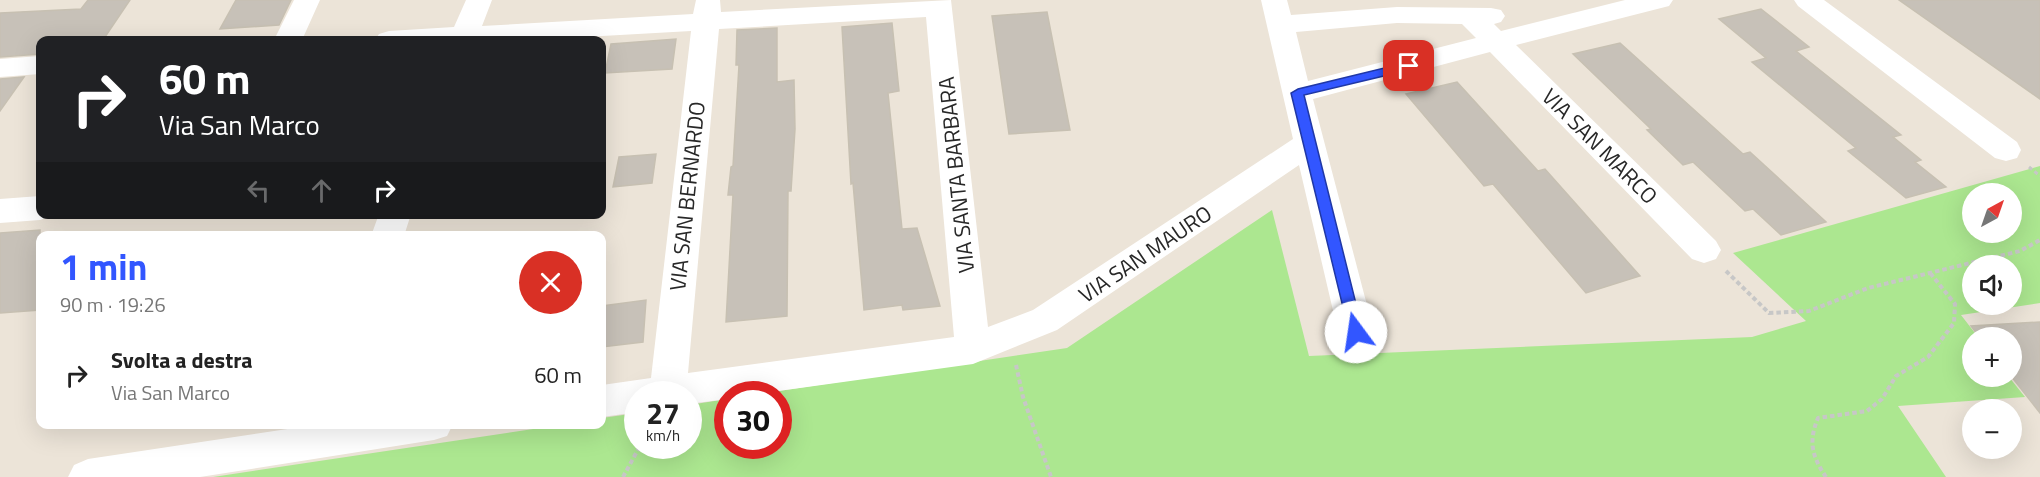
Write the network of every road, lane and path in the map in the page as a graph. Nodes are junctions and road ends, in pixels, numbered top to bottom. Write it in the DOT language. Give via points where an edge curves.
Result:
graph roads {
  1 [pos="307,0"];
  2 [pos="479,0"];
  3 [pos="1660,0"];
  4 [pos="1808,0"];
  5 [pos="939,4"];
  6 [pos="706,11"];
  7 [pos="1277,13"];
  8 [pos="1470,16"];
  9 [pos="1586,17"];
  10 [pos="290,36"];
  11 [pos="465,36"];
  12 [pos="482,36"];
  13 [pos="1496,42"];
  14 [pos="36,65"];
  15 [pos="0,68"];
  16 [pos="1298,93"];
  17 [pos="1310,143"];
  18 [pos="2006,150"];
  19 [pos="36,208"];
  20 [pos="0,211"];
  21 [pos="2040,240"];
  22 [pos="1704,250"];
  23 [pos="1931,274"];
  24 [pos="1356,332"];
  25 [pos="1009,335"];
  26 [pos="973,349"];
  27 [pos="654,381"];
  28 [pos="702,387"];
  29 [pos="624,398"];
  30 [pos="606,400"];
  31 [pos="366,429"];
  32 [pos="312,433"];
  33 [pos="633,459"];
  34 [pos="88,477"];
  35 [pos="623,477"];
  36 [pos="1051,477"];
  37 [pos="1826,477"];
  1 -- 10 [label="street"];
  2 -- 11 [label="street"];
  3 -- 9 [label="street"];
  4 -- 18 [label="street"];
  5 -- 6 [label="street"];
  5 -- 26 [label="street, VIA SANTA BARBARA"];
  6 -- 12 [label="street"];
  6 -- 27 [label="street, VIA SAN BERNARDO"];
  7 -- 8 [label="street"];
  7 -- 16 [label="street"];
  8 -- 9 [label="street"];
  8 -- 13 [label="street, VIA SAN MARCO"];
  9 -- 13 [label="street"];
  13 -- 16 [label="street"];
  13 -- 22 [label="street, VIA SAN MARCO"];
  14 -- 15 [label="street"];
  16 -- 17 [label="street"];
  17 -- 24 [label="street"];
  17 -- 25 [label="street, VIA SAN MAURO" via="1045,320"];
  19 -- 20 [label="street"];
  21 -- 23 [label="path" via="2020,251"];
  22 -- 23 [label="path" via="1769,313 1809,311 1868,288"];
  23 -- 37 [label="path" via="1955,304 1954,323 1928,357 1896,376 1882,399 1867,411 1818,418 1811,433 1812,457"];
  25 -- 26 [label="street, VIA SAN MAURO"];
  25 -- 36 [label="path" via="1023,397"];
  26 -- 28 [label="street, VIA SAN MAURO"];
  29 -- 30 [label="street, VIA SAN MAURO"];
  31 -- 32 [label="street"];
  32 -- 34 [label="street"];
  33 -- 35 [label="path"];
}
